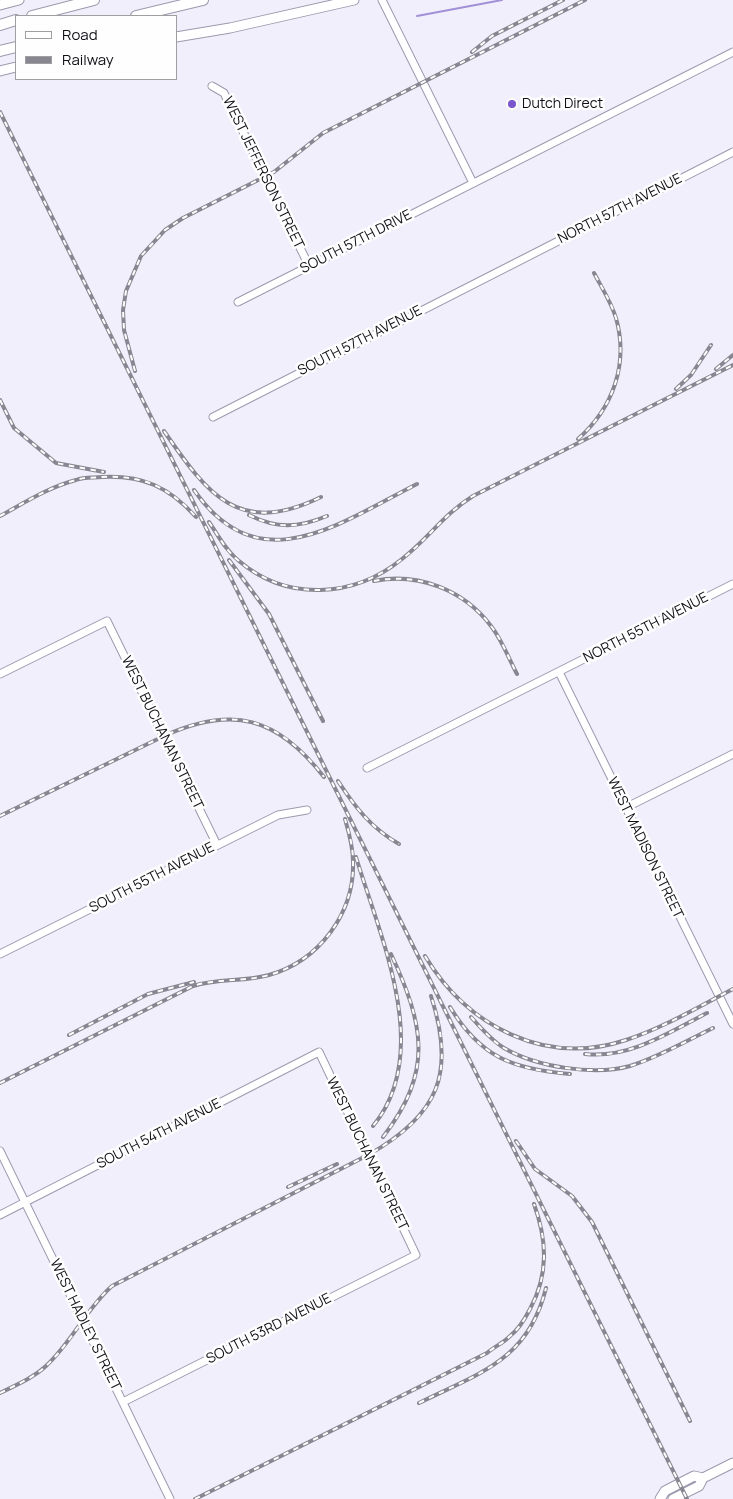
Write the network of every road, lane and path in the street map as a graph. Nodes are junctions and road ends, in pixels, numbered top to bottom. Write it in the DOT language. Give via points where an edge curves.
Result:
graph roads {
  1 [pos="19,0"];
  2 [pos="94,0"];
  3 [pos="203,0"];
  4 [pos="354,0"];
  5 [pos="382,0"];
  6 [pos="0,5"];
  7 [pos="36,15"];
  8 [pos="140,15"];
  9 [pos="15,20"];
  10 [pos="0,25"];
  11 [pos="178,37"];
  12 [pos="15,47"];
  13 [pos="1,51"];
  14 [pos="733,52"];
  15 [pos="212,86"];
  16 [pos="733,152"];
  17 [pos="473,182"];
  18 [pos="309,266"];
  19 [pos="507,266"];
  20 [pos="238,302"];
  21 [pos="213,417"];
  22 [pos="733,584"];
  23 [pos="559,672"];
  24 [pos="0,674"];
  25 [pos="733,754"];
  26 [pos="366,768"];
  27 [pos="625,808"];
  28 [pos="307,810"];
  29 [pos="217,845"];
  30 [pos="0,954"];
  31 [pos="733,1024"];
  32 [pos="318,1052"];
  33 [pos="0,1151"];
  34 [pos="25,1202"];
  35 [pos="0,1214"];
  36 [pos="416,1255"];
  37 [pos="123,1402"];
  38 [pos="733,1463"];
  39 [pos="703,1478"];
  40 [pos="170,1499"];
  41 [pos="660,1499"];
  42 [pos="673,1499"];
  1 -- 6 [label="main road"];
  2 -- 7 [label="highway"];
  3 -- 8 [label="highway"];
  4 -- 11 [label="main road"];
  5 -- 17 [label="street"];
  9 -- 10 [label="highway"];
  12 -- 13 [label="highway"];
  14 -- 17 [label="street, SOUTH 57TH DRIVE"];
  15 -- 18 [label="street, WEST JEFFERSON STREET" via="224,93"];
  16 -- 19 [label="street, NORTH 57TH AVENUE"];
  17 -- 18 [label="street, SOUTH 57TH DRIVE"];
  18 -- 20 [label="street, SOUTH 57TH DRIVE"];
  19 -- 21 [label="street, SOUTH 57TH AVENUE"];
  22 -- 23 [label="street, NORTH 55TH AVENUE"];
  23 -- 26 [label="street"];
  23 -- 27 [label="street, WEST MADISON STREET"];
  24 -- 29 [label="street, WEST BUCHANAN STREET" via="107,621"];
  25 -- 27 [label="street"];
  27 -- 31 [label="street, WEST MADISON STREET"];
  28 -- 29 [label="street, SOUTH 55TH AVENUE" via="278,815"];
  29 -- 30 [label="street, SOUTH 55TH AVENUE"];
  32 -- 34 [label="street, SOUTH 54TH AVENUE"];
  32 -- 36 [label="street, WEST BUCHANAN STREET"];
  33 -- 34 [label="street, WEST HADLEY STREET"];
  34 -- 35 [label="street, SOUTH 54TH AVENUE"];
  34 -- 37 [label="street, WEST HADLEY STREET"];
  36 -- 37 [label="street, SOUTH 53RD AVENUE"];
  37 -- 40 [label="street, WEST HADLEY STREET"];
  38 -- 39 [label="main road"];
  39 -- 41 [label="main road" via="694,1476 665,1491"];
  39 -- 42 [label="main road" via="699,1486"];
}
